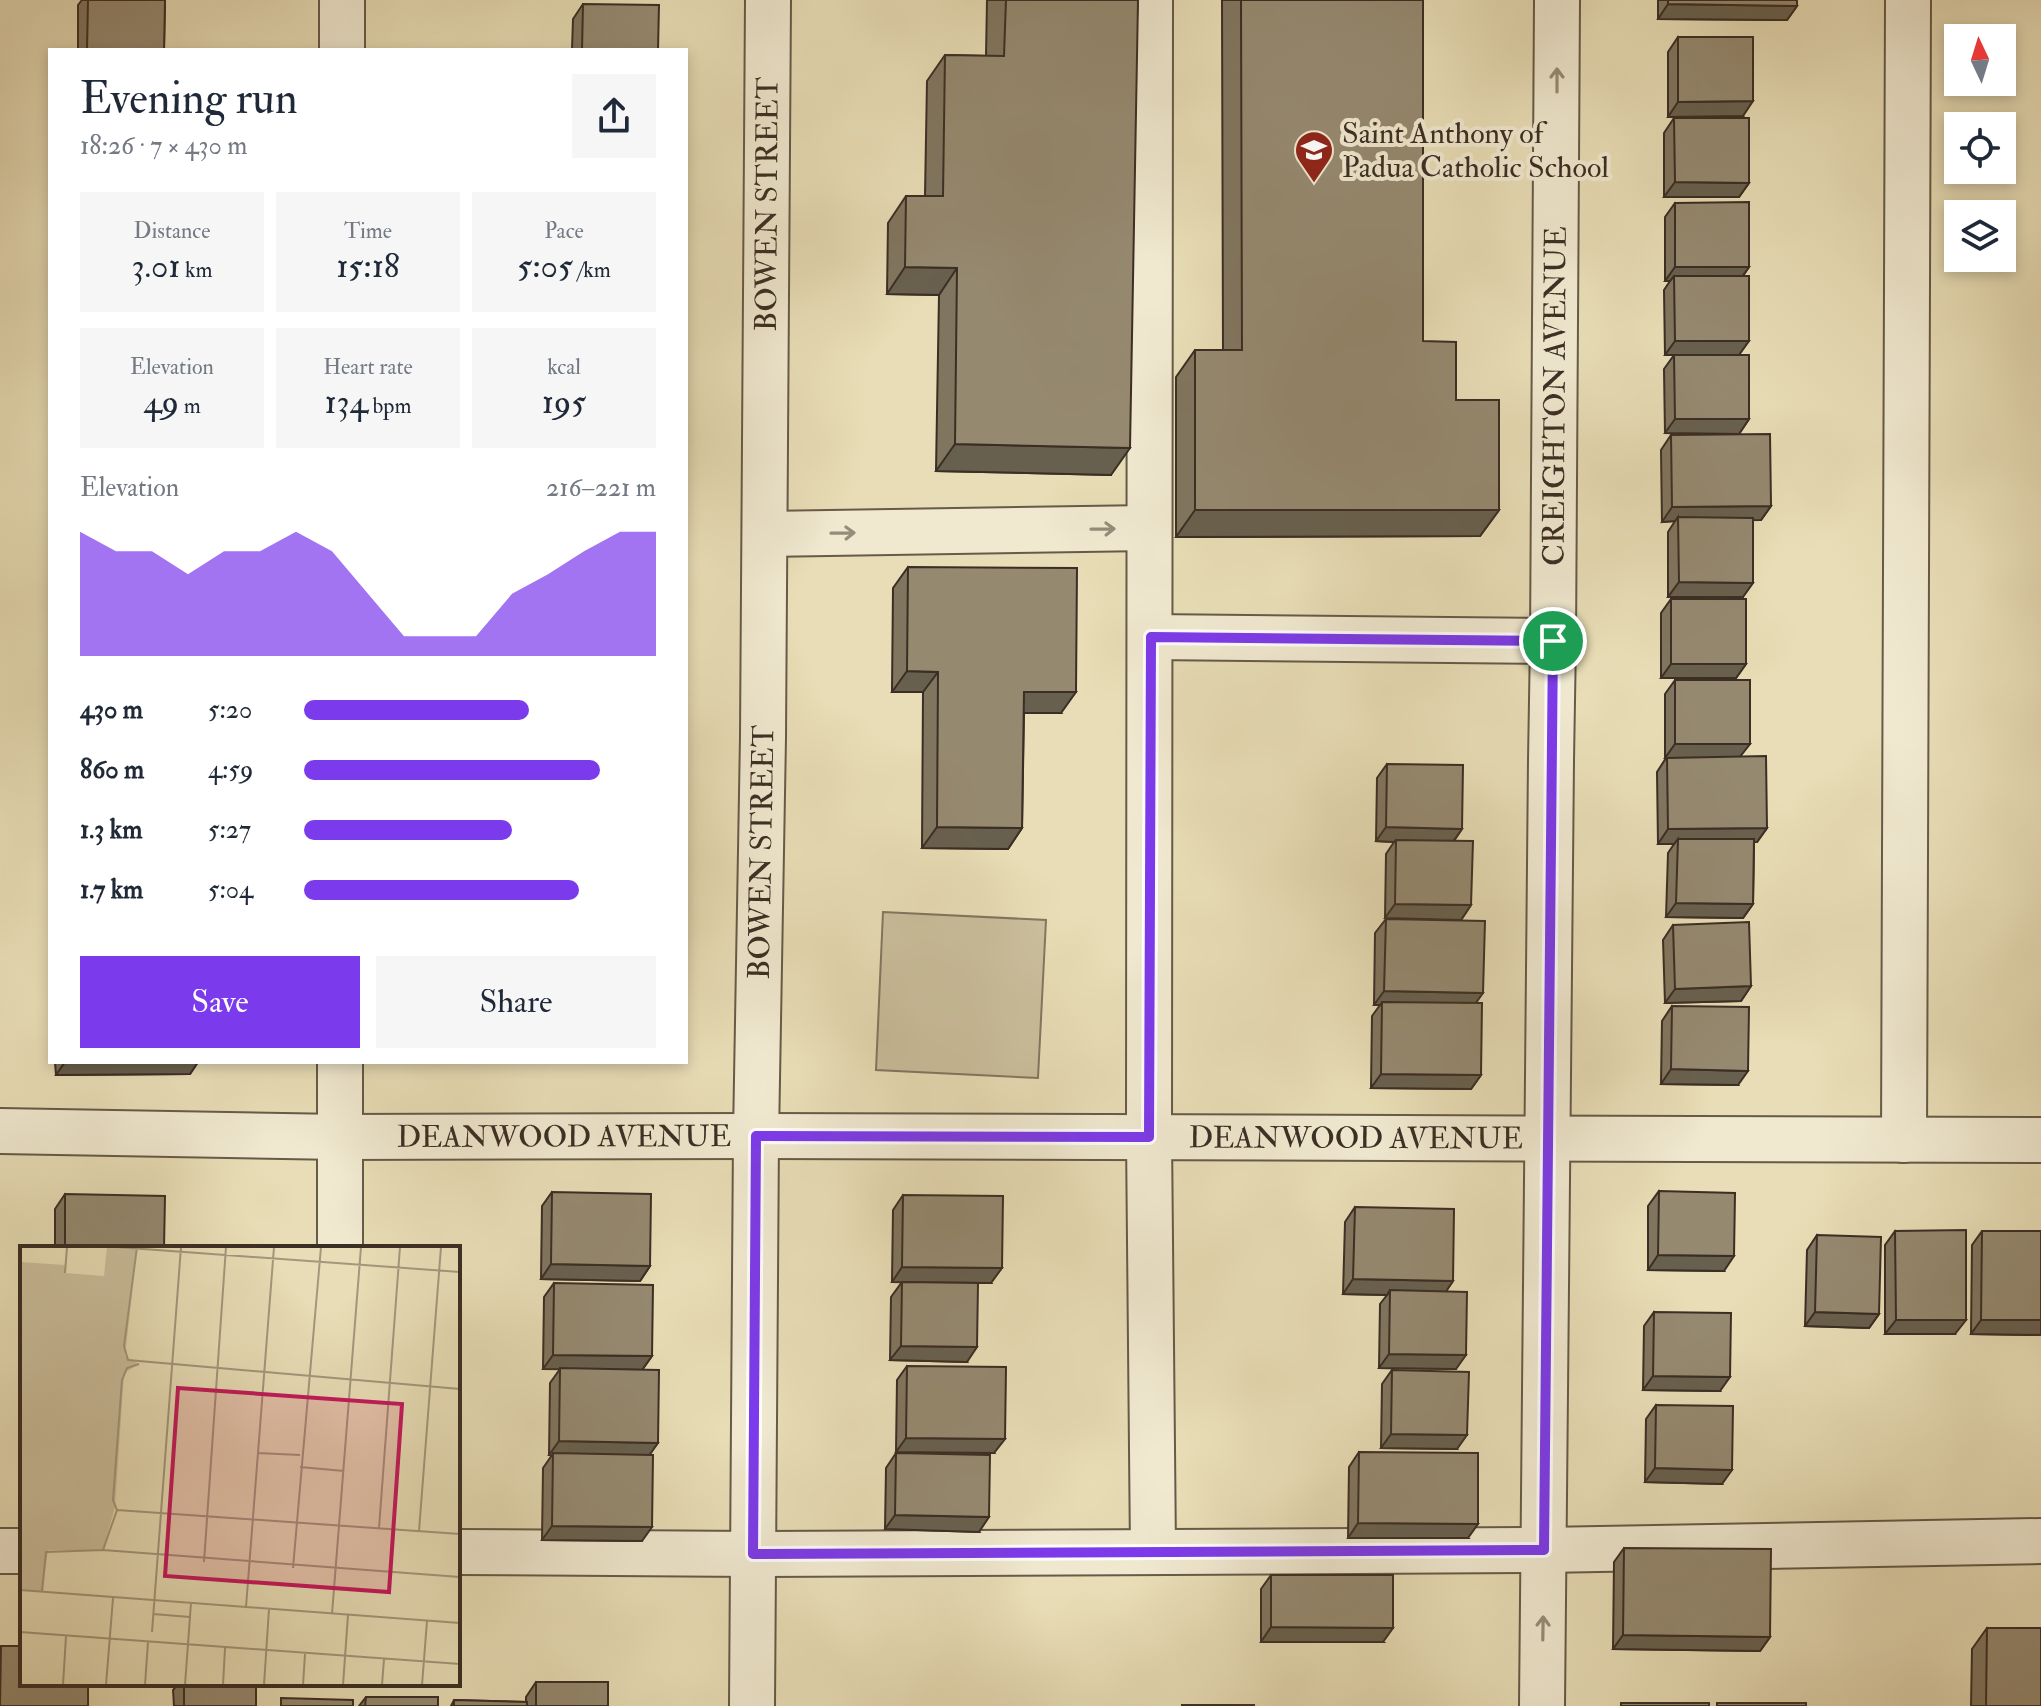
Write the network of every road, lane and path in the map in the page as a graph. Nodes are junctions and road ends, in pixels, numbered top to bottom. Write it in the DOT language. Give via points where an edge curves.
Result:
graph roads {
  1 [pos="342,0"];
  2 [pos="768,0"];
  3 [pos="1150,0"];
  4 [pos="1557,0"];
  5 [pos="1908,0"];
  6 [pos="342,48"];
  7 [pos="1149,528"];
  8 [pos="765,534"];
  9 [pos="1151,637"];
  10 [pos="1553,641"];
  11 [pos="340,1064"];
  12 [pos="0,1131"];
  13 [pos="756,1136"];
  14 [pos="340,1137"];
  15 [pos="1149,1137"];
  16 [pos="1548,1139"];
  17 [pos="1904,1140"];
  18 [pos="2041,1140"];
  19 [pos="340,1246"];
  20 [pos="2041,1541"];
  21 [pos="1544,1550"];
  22 [pos="460,1552"];
  23 [pos="1153,1552"];
  24 [pos="753,1554"];
  25 [pos="752,1706"];
  26 [pos="1542,1706"];
  1 -- 6 [label="street"];
  2 -- 8 [label="street, BOWEN STREET"];
  3 -- 7 [label="street"];
  10 -- 4 [label="street, CREIGHTON AVENUE, one-way"];
  5 -- 17 [label="street"];
  8 -- 7 [label="street, one-way"];
  7 -- 9 [label="street"];
  8 -- 13 [label="street, BOWEN STREET"];
  9 -- 10 [label="street"];
  9 -- 15 [label="street"];
  10 -- 16 [label="street, CREIGHTON AVENUE"];
  11 -- 14 [label="street"];
  12 -- 14 [label="street, DEANWOOD AVENUE"];
  13 -- 14 [label="street, DEANWOOD AVENUE"];
  13 -- 15 [label="street, DEANWOOD AVENUE"];
  13 -- 24 [label="street, BOWEN STREET"];
  14 -- 19 [label="street"];
  15 -- 16 [label="street, DEANWOOD AVENUE"];
  15 -- 23 [label="street"];
  16 -- 17 [label="street, DEANWOOD AVENUE"];
  16 -- 21 [label="street, CREIGHTON AVENUE"];
  17 -- 18 [label="street, DEANWOOD AVENUE"];
  20 -- 21 [label="street"];
  21 -- 23 [label="street"];
  26 -- 21 [label="street, CREIGHTON AVENUE, one-way"];
  22 -- 24 [label="street"];
  23 -- 24 [label="street"];
  24 -- 25 [label="street, BOWEN STREET"];
}
